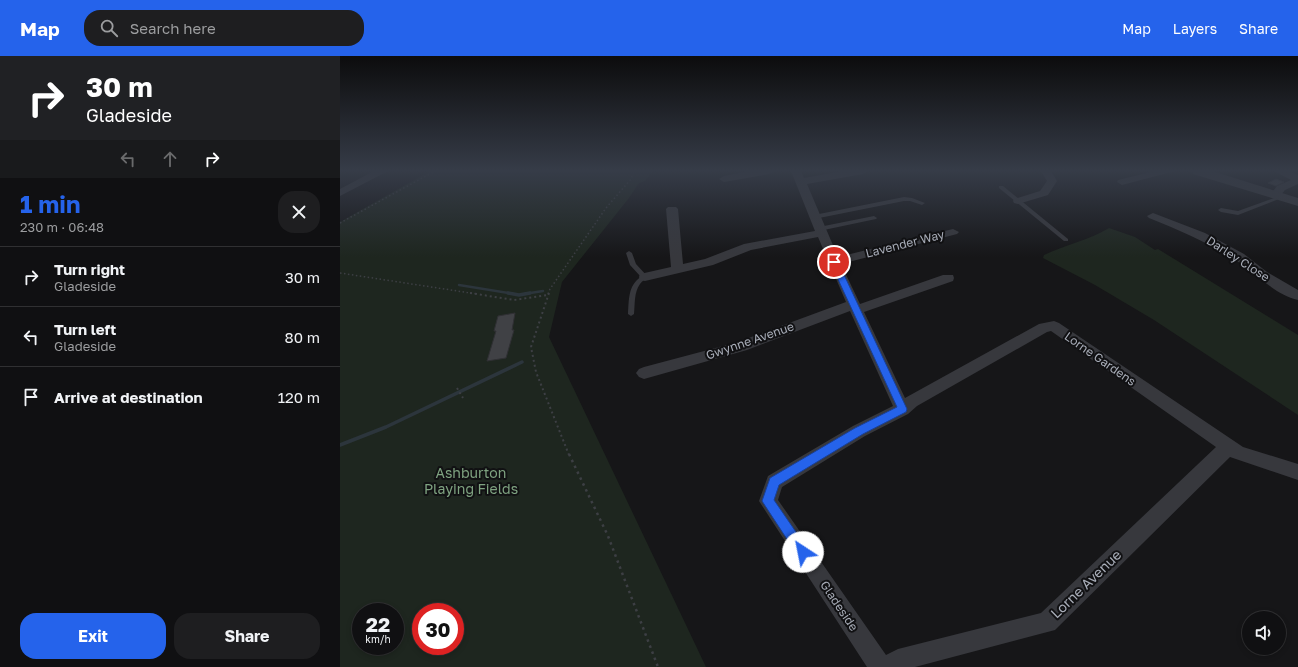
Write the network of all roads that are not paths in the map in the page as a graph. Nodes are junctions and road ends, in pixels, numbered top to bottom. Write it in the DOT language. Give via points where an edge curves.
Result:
graph roads {
  1 [pos="807,200"];
  2 [pos="902,200"];
  3 [pos="912,200"];
  4 [pos="1023,200"];
  5 [pos="1271,200"];
  6 [pos="1018,201"];
  7 [pos="922,203"];
  8 [pos="672,208"];
  9 [pos="1221,210"];
  10 [pos="1153,216"];
  11 [pos="874,218"];
  12 [pos="818,226"];
  13 [pos="953,232"];
  14 [pos="1066,240"];
  15 [pos="629,253"];
  16 [pos="834,262"];
  17 [pos="677,269"];
  18 [pos="645,277"];
  19 [pos="948,278"];
  20 [pos="1298,296"];
  21 [pos="855,307"];
  22 [pos="631,314"];
  23 [pos="644,373"];
  24 [pos="902,409"];
  25 [pos="1228,447"];
  26 [pos="1298,472"];
  27 [pos="881,667"];
  28 [pos="888,667"];
  1 -- 12 [label="street"];
  2 -- 12 [label="lane"];
  3 -- 7 [label="lane"];
  4 -- 6 [label="street"];
  5 -- 9 [label="lane" via="1238,213"];
  6 -- 14 [label="lane"];
  8 -- 17 [label="street"];
  10 -- 20 [label="street, Darley Close" via="1201,235 1240,257 1262,275"];
  11 -- 12 [label="lane"];
  12 -- 16 [label="street"];
  12 -- 17 [label="street" via="714,260"];
  13 -- 16 [label="street, Lavender Way"];
  15 -- 18 [label="lane" via="633,265"];
  16 -- 21 [label="street"];
  17 -- 18 [label="street"];
  18 -- 22 [label="lane" via="634,286"];
  19 -- 21 [label="street, Gwynne Avenue"];
  21 -- 23 [label="street, Gwynne Avenue" via="742,346"];
  21 -- 24 [label="street"];
  24 -- 25 [label="street, Lorne Gardens" via="1044,327 1054,326"];
  24 -- 27 [label="street, Gladeside" via="859,431 774,482 768,501"];
  25 -- 26 [label="street, Lorne Gardens" via="1245,456"];
  25 -- 28 [label="street, Lorne Avenue" via="1047,622 898,660"];
}
